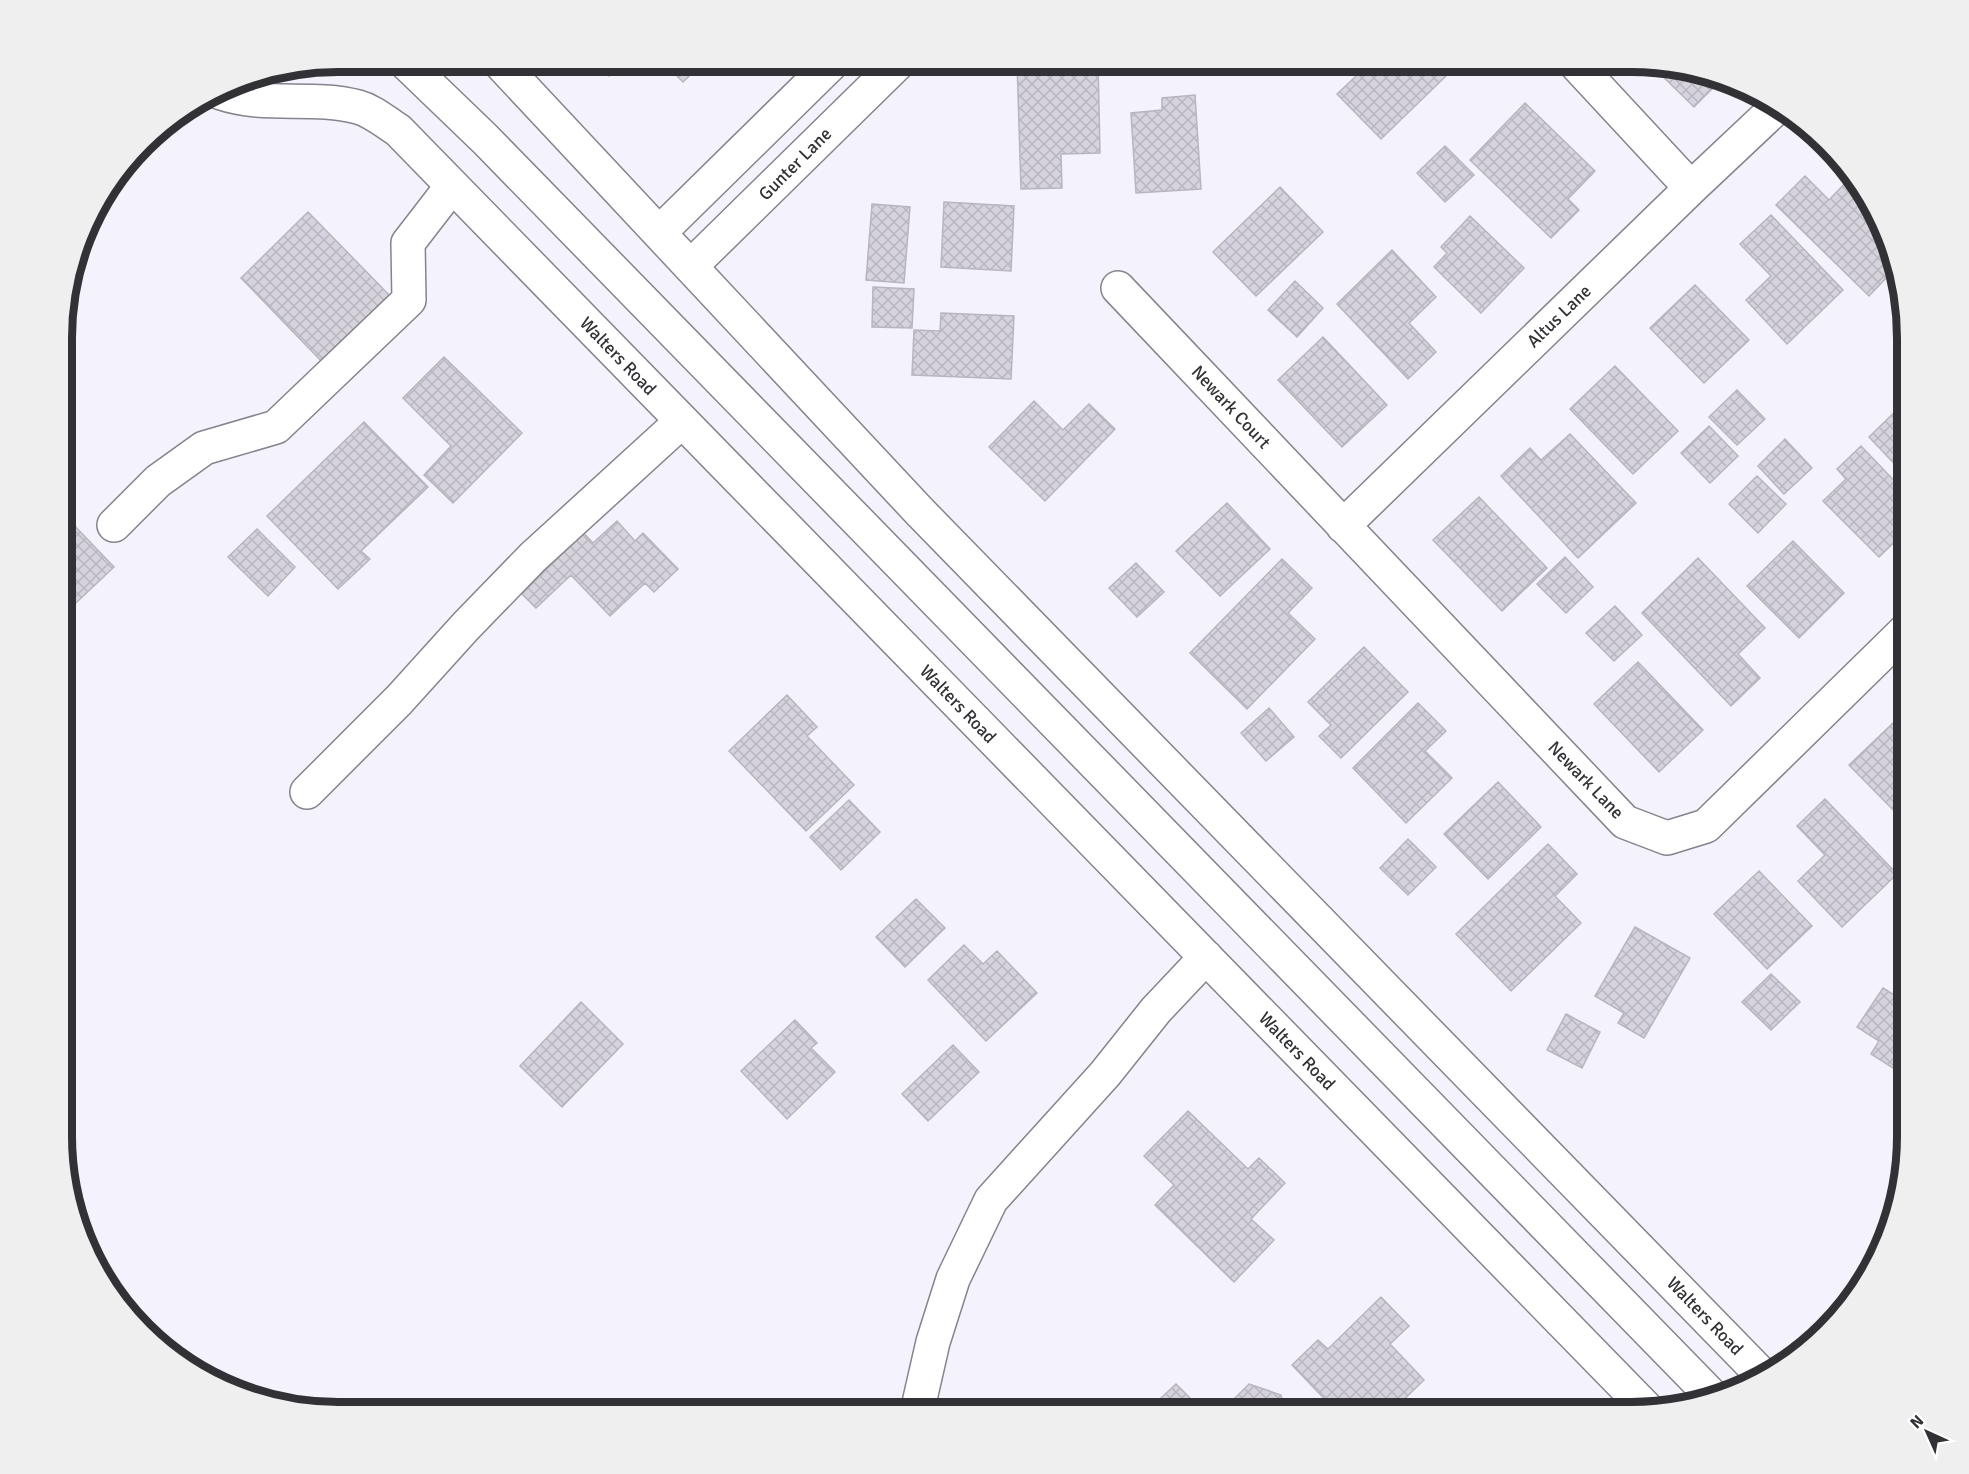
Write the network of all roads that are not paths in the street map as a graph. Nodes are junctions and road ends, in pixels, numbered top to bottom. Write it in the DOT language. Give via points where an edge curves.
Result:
graph roads {
  1 [pos="415,72"];
  2 [pos="508,72"];
  3 [pos="823,72"];
  4 [pos="889,72"];
  5 [pos="1583,72"];
  6 [pos="229,95"];
  7 [pos="1771,112"];
  8 [pos="452,186"];
  9 [pos="1691,188"];
  10 [pos="660,232"];
  11 [pos="691,266"];
  12 [pos="1118,288"];
  13 [pos="682,421"];
  14 [pos="114,525"];
  15 [pos="1343,526"];
  16 [pos="1897,638"];
  17 [pos="307,792"];
  18 [pos="1206,957"];
  19 [pos="1757,1370"];
  20 [pos="1707,1391"];
  21 [pos="1640,1401"];
  22 [pos="919,1402"];
  1 -- 20 [label="street"];
  2 -- 10 [label="street, Walters Road"];
  3 -- 10 [label="street"];
  4 -- 11 [label="street, Gunter Lane"];
  5 -- 9 [label="street"];
  6 -- 8 [label="street, Walters Road" via="249,100 316,102 371,112 398,130"];
  7 -- 9 [label="street, Altus Lane"];
  8 -- 13 [label="street, Walters Road"];
  8 -- 14 [label="street" via="408,243 409,300 276,427 204,448 158,480"];
  9 -- 15 [label="street, Altus Lane"];
  10 -- 11 [label="street, Walters Road"];
  11 -- 19 [label="street, Walters Road" via="920,512"];
  12 -- 15 [label="street, Newark Court"];
  13 -- 17 [label="street" via="533,557"];
  13 -- 18 [label="street, Walters Road"];
  15 -- 16 [label="street, Newark Lane" via="1625,822 1667,838 1706,826"];
  18 -- 21 [label="street, Walters Road"];
  18 -- 22 [label="street" via="991,1200 953,1279"];
}
